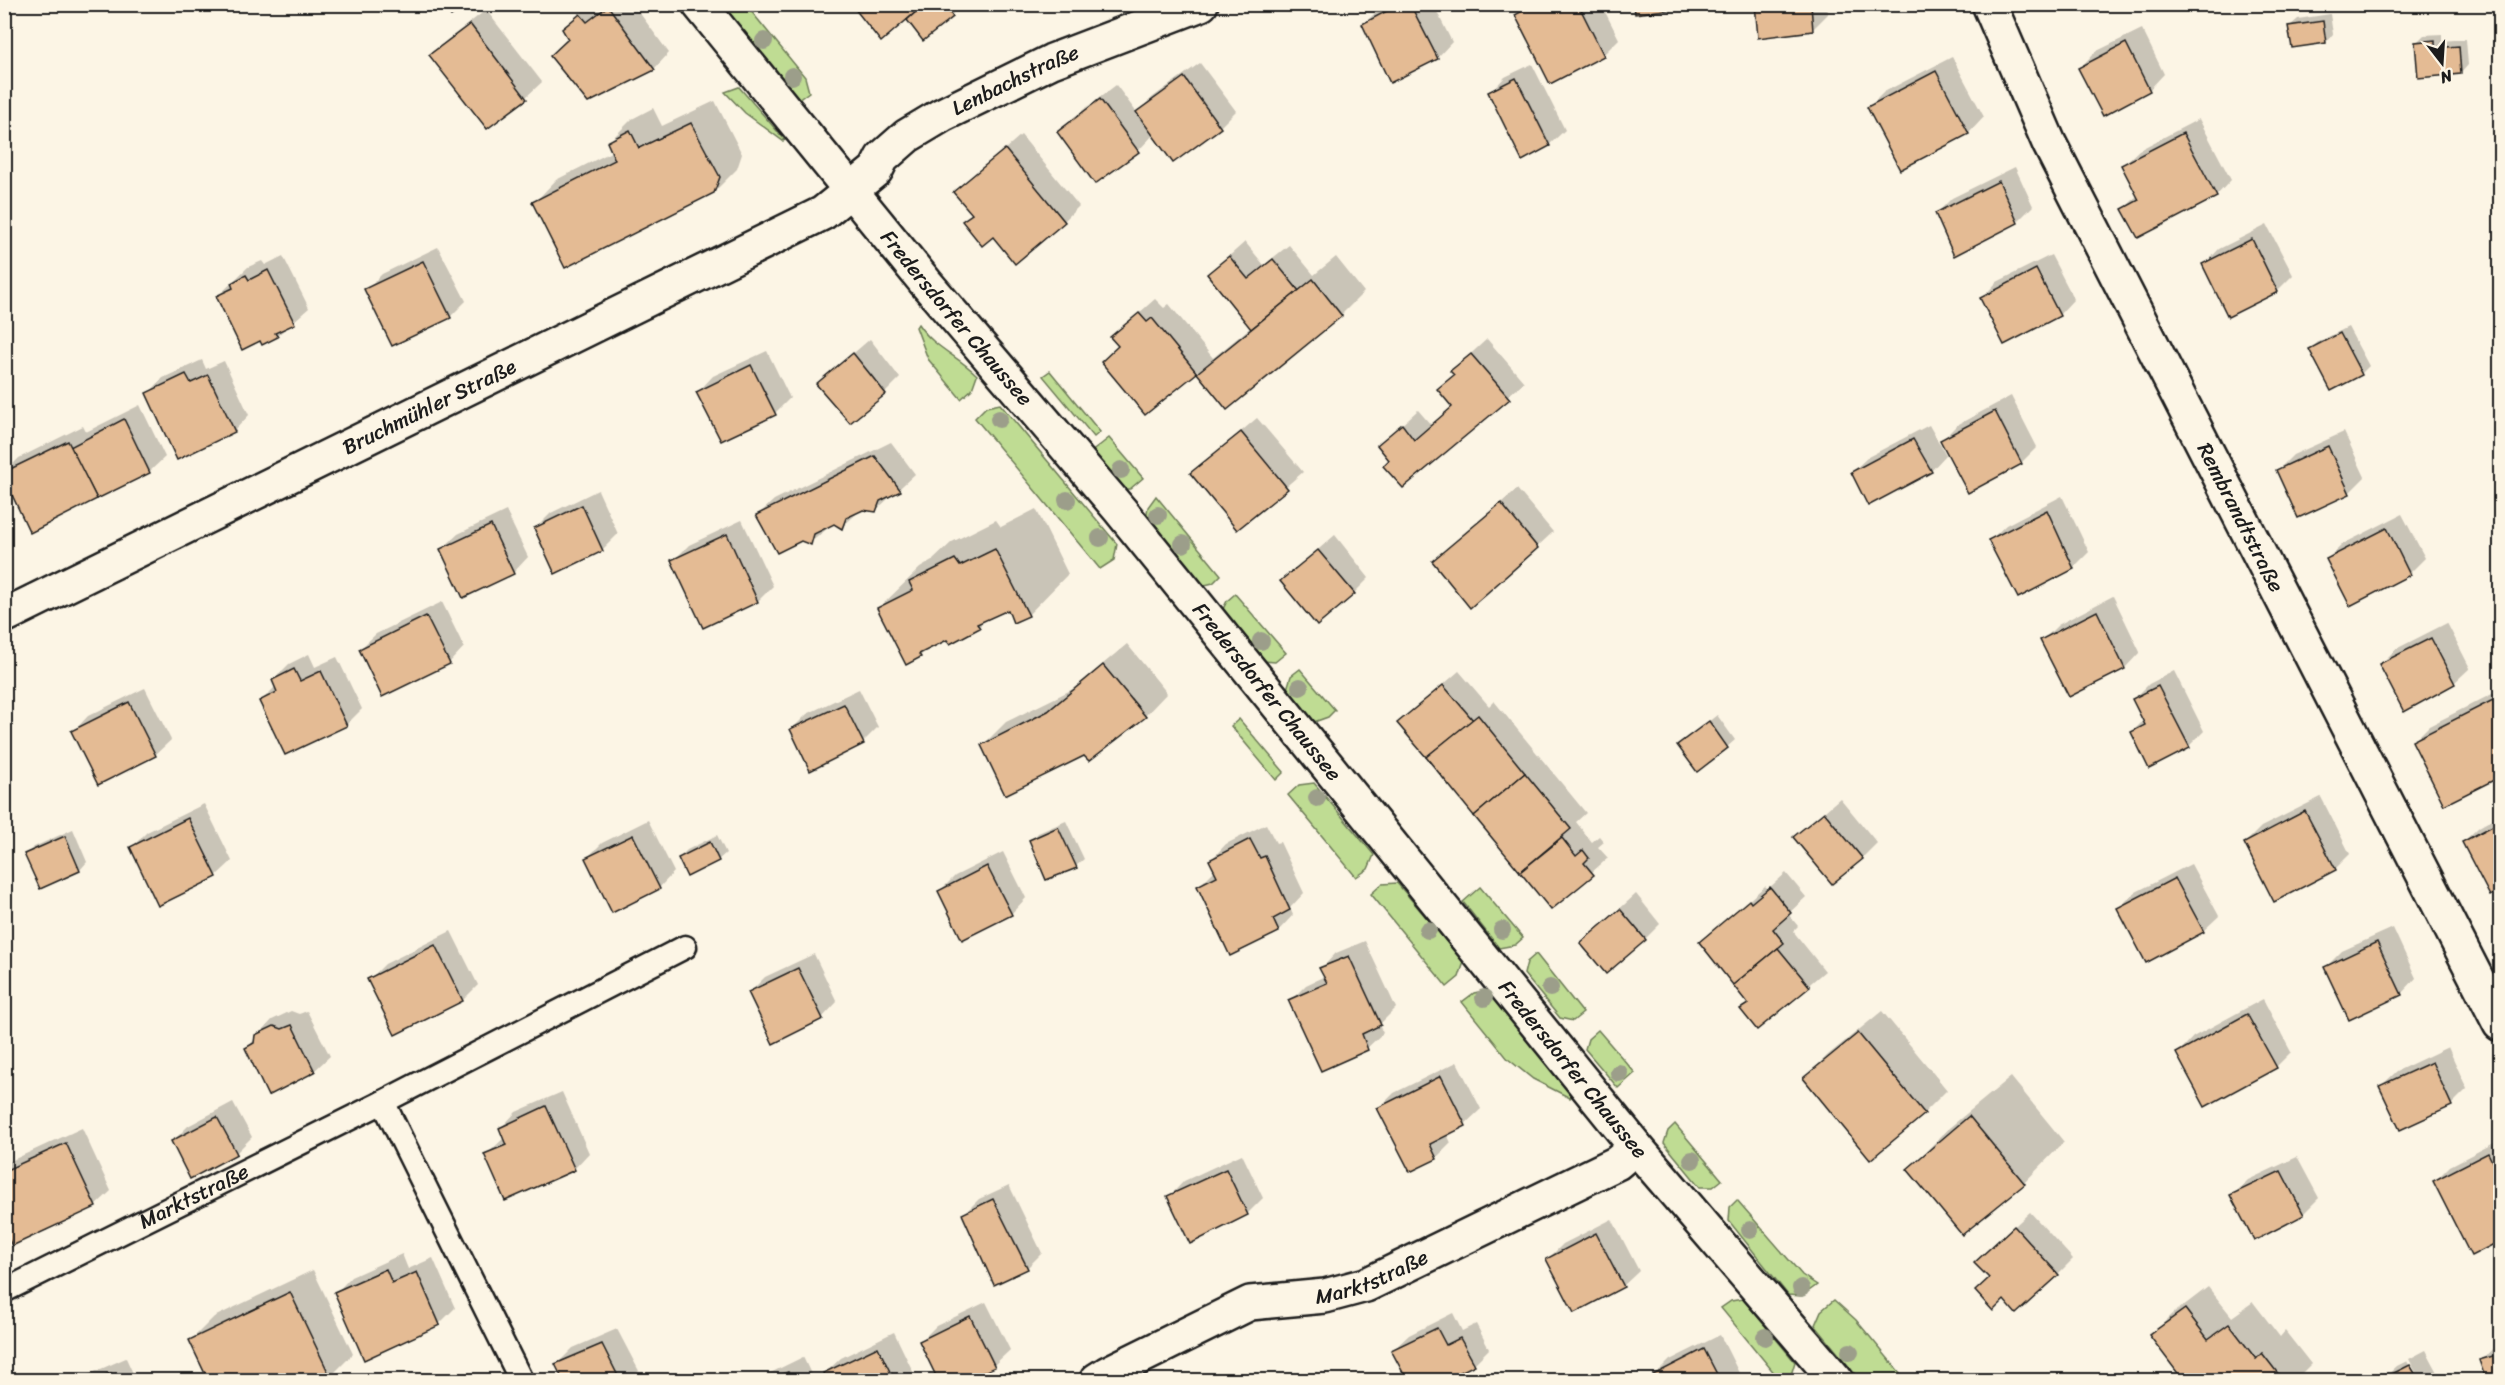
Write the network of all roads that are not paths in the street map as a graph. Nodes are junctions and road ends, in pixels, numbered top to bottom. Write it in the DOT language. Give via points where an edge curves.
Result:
graph roads {
  1 [pos="699,4"];
  2 [pos="1201,4"];
  3 [pos="1989,4"];
  4 [pos="851,190"];
  5 [pos="4,616"];
  6 [pos="685,947"];
  7 [pos="2500,1024"];
  8 [pos="383,1102"];
  9 [pos="1636,1147"];
  10 [pos="4,1292"];
  11 [pos="521,1380"];
  12 [pos="1097,1380"];
  13 [pos="1836,1380"];
  1 -- 4 [label="street, Fredersdorfer Chaussee"];
  2 -- 4 [label="street, Lenbachstraße" via="1052,60 942,115 907,136"];
  3 -- 7 [label="street, Rembrandtstraße" via="2049,143"];
  4 -- 5 [label="street, Bruchmühler Straße" via="823,213"];
  4 -- 9 [label="street, Fredersdorfer Chaussee" via="1120,510"];
  6 -- 8 [label="lane, Marktstraße"];
  8 -- 10 [label="lane, Marktstraße"];
  8 -- 11 [label="lane"];
  9 -- 12 [label="street, Marktstraße" via="1617,1163 1366,1285 1325,1296 1250,1303"];
  9 -- 13 [label="street, Fredersdorfer Chaussee"];
}
